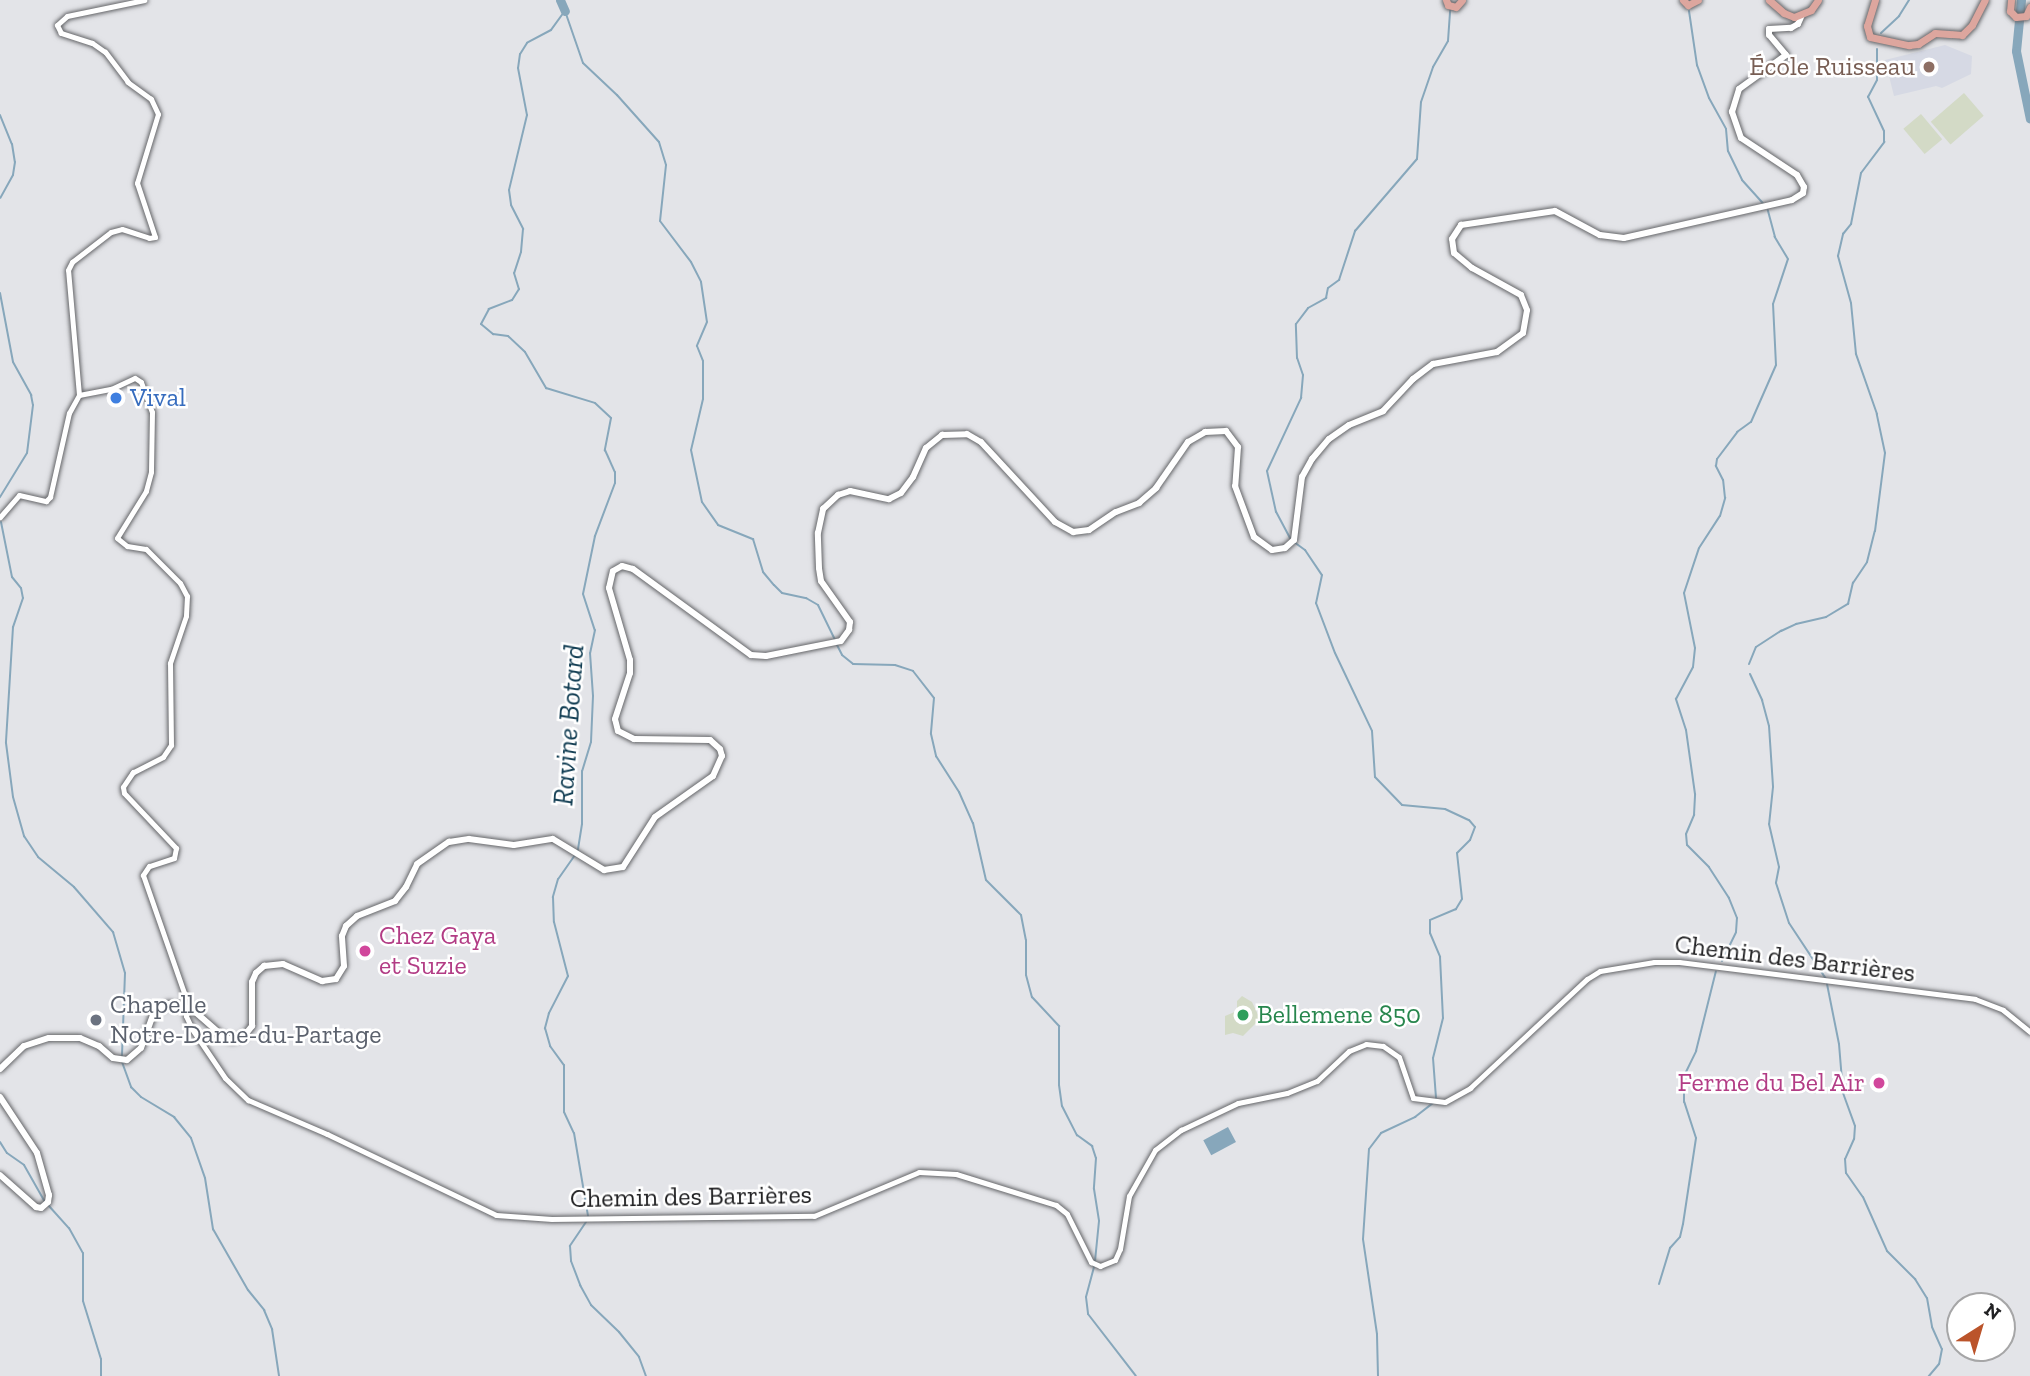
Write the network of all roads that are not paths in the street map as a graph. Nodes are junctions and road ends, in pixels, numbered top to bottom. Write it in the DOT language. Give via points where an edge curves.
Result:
graph roads {
  1 [pos="145,0"];
  2 [pos="1462,0"];
  3 [pos="1683,0"];
  4 [pos="1699,0"];
  5 [pos="1769,0"];
  6 [pos="1818,0"];
  7 [pos="1875,0"];
  8 [pos="1985,0"];
  9 [pos="2011,0"];
  10 [pos="1450,4"];
  11 [pos="2030,7"];
  12 [pos="1802,15"];
  13 [pos="79,396"];
  14 [pos="0,517"];
  15 [pos="187,1006"];
  16 [pos="2030,1032"];
  17 [pos="0,1069"];
  18 [pos="0,1097"];
  19 [pos="0,1175"];
  1 -- 13 [label="street" via="67,16 57,25 61,33 105,52 128,82 151,99 158,114 137,183 155,237 122,229 111,232 68,270"];
  2 -- 10 [label="main road"];
  3 -- 4 [label="main road" via="1688,5"];
  5 -- 12 [label="main road" via="1784,13"];
  6 -- 12 [label="main road"];
  7 -- 8 [label="main road" via="1867,26 1870,37 1909,45 1935,33 1962,35"];
  9 -- 11 [label="main road" via="2013,15 2022,17"];
  12 -- 15 [label="main road" via="1791,28 1769,29 1786,55 1739,89 1732,112 1741,138 1797,175 1803,193 1792,200 1624,238 1600,235 1555,211 1461,225 1452,239 1454,253 1521,295 1527,310 1526,326 1518,339 1497,352 1443,360 1427,368 1383,411 1329,439 1302,477 1294,540 1279,551 1266,548 1254,537 1235,486 1238,447 1226,431 1205,432 1188,442 1156,488 1139,503 1089,530 1073,533 1055,522 981,442 973,436 950,433 926,448 901,493 889,499 850,491 823,509 819,568 821,581 850,622 841,641 751,655 633,569 622,566 613,571 609,588 631,660 615,719 618,731 634,739 710,740 722,757 713,776 655,817 623,867 616,870 604,870 553,839 514,845 458,840 438,847 417,863 395,901 346,926 344,966 336,978 322,981 277,963 256,972 251,982 252,1026 240,1038 223,1037"];
  13 -- 14 [label="street" via="69,413 50,498 19,495"];
  13 -- 15 [label="street" via="135,378 141,382 152,412 151,472 146,491 117,538 127,546 146,549 187,596 187,616 170,663 171,745 163,757 133,772 123,787 177,848 174,858 149,866 143,875"];
  15 -- 16 [label="street, Chemin des Barrières" via="192,1029 225,1079 248,1100 496,1215 552,1219 814,1216 919,1172 956,1174 1056,1205 1067,1214 1091,1262 1100,1266 1115,1260 1129,1196 1156,1150 1181,1130 1238,1103 1304,1087 1349,1051 1374,1044 1399,1057 1411,1094 1418,1100 1445,1102 1469,1088 1600,971 1679,962 1975,999 2003,1010"];
  15 -- 17 [label="main road" via="157,1008 141,1048 127,1060 113,1058 91,1041 49,1038 24,1046"];
  18 -- 19 [label="main road" via="37,1153 48,1202 36,1207"];
}
